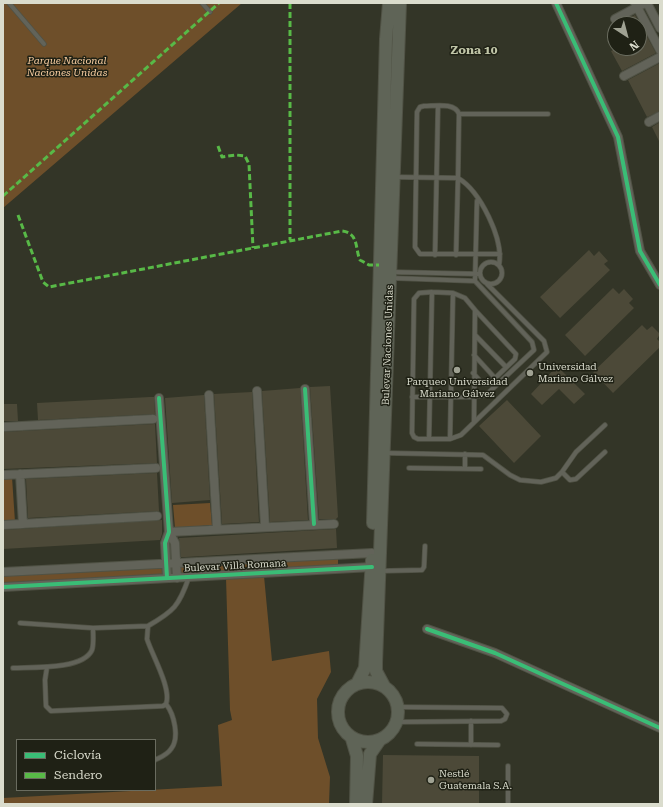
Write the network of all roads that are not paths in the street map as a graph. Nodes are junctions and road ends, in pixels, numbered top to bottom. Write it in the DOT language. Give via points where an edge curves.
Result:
graph roads {
  1 [pos="9,3"];
  2 [pos="202,3"];
  3 [pos="389,3"];
  4 [pos="393,3"];
  5 [pos="400,3"];
  6 [pos="556,3"];
  7 [pos="646,3"];
  8 [pos="636,5"];
  9 [pos="210,12"];
  10 [pos="620,16"];
  11 [pos="400,20"];
  12 [pos="660,28"];
  13 [pos="386,39"];
  14 [pos="400,40"];
  15 [pos="44,44"];
  16 [pos="660,50"];
  17 [pos="660,57"];
  18 [pos="624,76"];
  19 [pos="438,106"];
  20 [pos="459,114"];
  21 [pos="548,114"];
  22 [pos="660,116"];
  23 [pos="649,122"];
  24 [pos="394,177"];
  25 [pos="417,178"];
  26 [pos="438,178"];
  27 [pos="458,178"];
  28 [pos="477,200"];
  29 [pos="474,254"];
  30 [pos="500,254"];
  31 [pos="435,255"];
  32 [pos="456,255"];
  33 [pos="499,265"];
  34 [pos="474,274"];
  35 [pos="479,274"];
  36 [pos="391,275"];
  37 [pos="475,281"];
  38 [pos="487,284"];
  39 [pos="660,285"];
  40 [pos="432,292"];
  41 [pos="453,293"];
  42 [pos="475,310"];
  43 [pos="475,335"];
  44 [pos="474,354"];
  45 [pos="506,367"];
  46 [pos="474,373"];
  47 [pos="495,378"];
  48 [pos="305,389"];
  49 [pos="257,391"];
  50 [pos="209,395"];
  51 [pos="412,397"];
  52 [pos="474,397"];
  53 [pos="159,398"];
  54 [pos="429,398"];
  55 [pos="450,398"];
  56 [pos="153,419"];
  57 [pos="474,422"];
  58 [pos="605,425"];
  59 [pos="3,427"];
  60 [pos="428,439"];
  61 [pos="450,439"];
  62 [pos="605,452"];
  63 [pos="384,453"];
  64 [pos="465,454"];
  65 [pos="156,468"];
  66 [pos="409,468"];
  67 [pos="465,469"];
  68 [pos="481,469"];
  69 [pos="562,472"];
  70 [pos="20,474"];
  71 [pos="3,475"];
  72 [pos="158,516"];
  73 [pos="23,524"];
  74 [pos="314,524"];
  75 [pos="334,524"];
  76 [pos="3,525"];
  77 [pos="265,526"];
  78 [pos="217,529"];
  79 [pos="169,532"];
  80 [pos="425,546"];
  81 [pos="372,553"];
  82 [pos="176,562"];
  83 [pos="166,563"];
  84 [pos="376,569"];
  85 [pos="3,572"];
  86 [pos="189,577"];
  87 [pos="167,578"];
  88 [pos="177,578"];
  89 [pos="3,587"];
  90 [pos="20,623"];
  91 [pos="148,626"];
  92 [pos="93,628"];
  93 [pos="427,630"];
  94 [pos="47,667"];
  95 [pos="13,668"];
  96 [pos="357,684"];
  97 [pos="384,686"];
  98 [pos="166,704"];
  99 [pos="398,707"];
  100 [pos="471,721"];
  101 [pos="396,722"];
  102 [pos="660,728"];
  103 [pos="352,739"];
  104 [pos="379,741"];
  105 [pos="417,744"];
  106 [pos="471,745"];
  107 [pos="498,745"];
  108 [pos="156,760"];
  109 [pos="508,766"];
  110 [pos="356,804"];
  111 [pos="366,804"];
  112 [pos="508,804"];
  1 -- 15 [label="lane"];
  2 -- 9 [label="lane"];
  3 -- 13 [label="main road, Bulevar Naciones Unidas"];
  4 -- 11 [label="main road"];
  5 -- 11 [label="main road, Bulevar Naciones Unidas"];
  6 -- 39 [label="street" via="618,137 640,251"];
  7 -- 8 [label="street"];
  7 -- 12 [label="street"];
  8 -- 10 [label="street"];
  8 -- 16 [label="street"];
  11 -- 14 [label="main road, Bulevar Naciones Unidas"];
  13 -- 14 [label="main road" via="394,35"];
  13 -- 81 [label="main road, Bulevar Naciones Unidas"];
  14 -- 24 [label="main road, Bulevar Naciones Unidas"];
  17 -- 18 [label="street"];
  19 -- 20 [label="lane" via="454,106"];
  19 -- 25 [label="lane" via="420,107 417,112"];
  19 -- 26 [label="lane"];
  20 -- 21 [label="lane"];
  20 -- 27 [label="lane"];
  22 -- 23 [label="street"];
  24 -- 25 [label="lane"];
  24 -- 36 [label="main road, Bulevar Naciones Unidas"];
  25 -- 26 [label="lane"];
  25 -- 31 [label="lane" via="415,247 420,254"];
  26 -- 27 [label="lane"];
  26 -- 31 [label="lane"];
  27 -- 28 [label="lane" via="469,187"];
  27 -- 32 [label="lane"];
  28 -- 29 [label="lane"];
  28 -- 30 [label="lane" via="493,225"];
  29 -- 30 [label="lane"];
  29 -- 32 [label="lane"];
  29 -- 34 [label="lane"];
  30 -- 33 [label="lane"];
  31 -- 32 [label="lane"];
  33 -- 35 [label="lane" via="485,263"];
  33 -- 38 [label="lane" via="502,272 500,279 495,284"];
  34 -- 35 [label="lane"];
  34 -- 36 [label="lane"];
  34 -- 37 [label="lane"];
  35 -- 38 [label="lane"];
  36 -- 37 [label="lane"];
  36 -- 63 [label="main road, Bulevar Naciones Unidas"];
  37 -- 52 [label="lane" via="534,347 532,354 491,392"];
  38 -- 57 [label="lane" via="544,341 547,349 544,356"];
  40 -- 41 [label="lane"];
  40 -- 51 [label="lane" via="419,293 414,299"];
  40 -- 54 [label="lane"];
  41 -- 42 [label="lane" via="465,298"];
  41 -- 55 [label="lane"];
  42 -- 43 [label="lane"];
  42 -- 45 [label="lane" via="515,352 515,359"];
  43 -- 44 [label="lane"];
  43 -- 45 [label="lane"];
  44 -- 46 [label="lane"];
  44 -- 47 [label="lane"];
  45 -- 47 [label="lane"];
  46 -- 47 [label="lane" via="485,385"];
  46 -- 52 [label="lane"];
  48 -- 74 [label="street"];
  49 -- 77 [label="street"];
  50 -- 78 [label="street"];
  51 -- 54 [label="lane"];
  51 -- 60 [label="lane" via="413,435 418,439"];
  52 -- 55 [label="lane"];
  52 -- 57 [label="lane"];
  53 -- 79 [label="street"];
  54 -- 55 [label="lane"];
  54 -- 60 [label="lane"];
  55 -- 61 [label="lane"];
  56 -- 59 [label="street"];
  57 -- 61 [label="lane" via="461,435"];
  58 -- 69 [label="lane" via="576,452"];
  60 -- 61 [label="lane"];
  62 -- 69 [label="lane" via="576,479 570,480"];
  63 -- 64 [label="lane"];
  63 -- 84 [label="main road, Bulevar Naciones Unidas"];
  64 -- 67 [label="lane"];
  64 -- 69 [label="lane" via="483,455 510,475 535,483 556,478"];
  65 -- 70 [label="street"];
  66 -- 67 [label="lane"];
  67 -- 68 [label="lane"];
  70 -- 71 [label="street"];
  70 -- 73 [label="street"];
  72 -- 73 [label="street"];
  73 -- 76 [label="street"];
  74 -- 75 [label="street"];
  74 -- 77 [label="street"];
  77 -- 78 [label="street"];
  78 -- 79 [label="street"];
  79 -- 82 [label="street" via="175,543"];
  79 -- 83 [label="street"];
  80 -- 84 [label="lane" via="422,570"];
  81 -- 82 [label="street, Bulevar Villa Romana"];
  81 -- 84 [label="main road, Bulevar Naciones Unidas"];
  82 -- 83 [label="street, Bulevar Villa Romana"];
  82 -- 88 [label="street"];
  83 -- 85 [label="street, Bulevar Villa Romana"];
  83 -- 87 [label="street"];
  84 -- 86 [label="street, Bulevar Villa Romana"];
  84 -- 96 [label="main road, Bulevar Naciones Unidas" via="365,668"];
  84 -- 97 [label="main road, Bulevar Naciones Unidas" via="376,667"];
  86 -- 88 [label="street, Bulevar Villa Romana"];
  86 -- 91 [label="lane" via="184,592 173,609"];
  87 -- 88 [label="street, Bulevar Villa Romana"];
  87 -- 89 [label="street, Bulevar Villa Romana"];
  90 -- 92 [label="lane"];
  91 -- 92 [label="lane"];
  91 -- 98 [label="lane" via="147,639 165,688"];
  92 -- 94 [label="lane" via="93,646 87,656 80,661"];
  93 -- 102 [label="street" via="495,653"];
  94 -- 95 [label="lane"];
  94 -- 98 [label="lane" via="46,706 51,711"];
  96 -- 97 [label="main road" via="370,682"];
  96 -- 103 [label="main road" via="341,697 337,710 342,730"];
  97 -- 99 [label="main road"];
  98 -- 108 [label="lane" via="173,718 173,746 167,754"];
  99 -- 100 [label="lane" via="502,708 507,714 501,720"];
  99 -- 101 [label="main road"];
  100 -- 101 [label="lane"];
  100 -- 106 [label="lane"];
  101 -- 104 [label="main road" via="391,732"];
  103 -- 104 [label="main road" via="365,743"];
  103 -- 110 [label="main road" via="357,756"];
  104 -- 111 [label="main road" via="370,754"];
  105 -- 106 [label="lane"];
  106 -- 107 [label="lane"];
  109 -- 112 [label="lane"];
}
